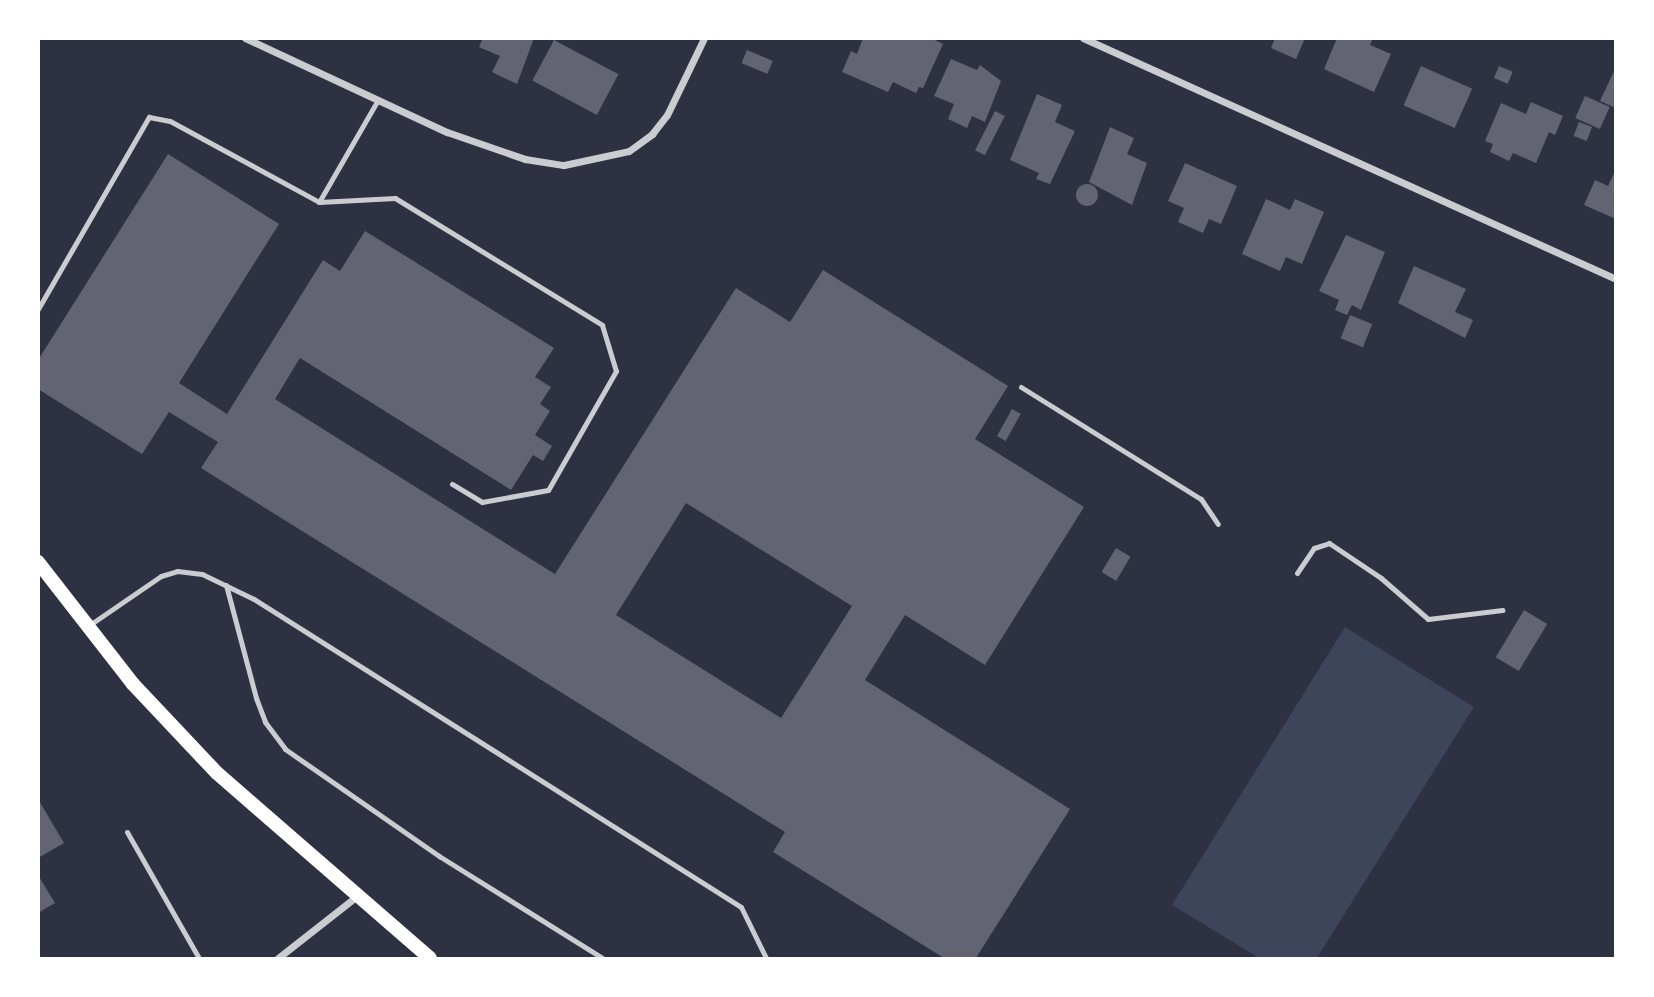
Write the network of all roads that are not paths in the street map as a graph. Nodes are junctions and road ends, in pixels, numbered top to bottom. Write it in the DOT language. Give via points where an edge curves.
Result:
graph roads {
  1 [pos="246,38"];
  2 [pos="704,38"];
  3 [pos="1083,38"];
  4 [pos="378,100"];
  5 [pos="319,202"];
  6 [pos="1615,279"];
  7 [pos="38,309"];
  8 [pos="1021,387"];
  9 [pos="452,484"];
  10 [pos="1218,524"];
  11 [pos="38,562"];
  12 [pos="1297,573"];
  13 [pos="226,585"];
  14 [pos="1502,610"];
  15 [pos="88,626"];
  16 [pos="127,832"];
  17 [pos="357,897"];
  18 [pos="199,958"];
  19 [pos="278,958"];
  20 [pos="430,958"];
  21 [pos="602,958"];
  22 [pos="766,958"];
  1 -- 4 [label="street"];
  2 -- 4 [label="street" via="667,115 652,134 629,151 587,163 525,159 447,132"];
  3 -- 6 [label="street"];
  4 -- 5 [label="lane"];
  5 -- 7 [label="lane" via="170,121 149,117"];
  5 -- 9 [label="lane" via="394,198 602,325 616,371 548,490 482,502"];
  8 -- 10 [label="lane" via="1201,499"];
  11 -- 15 [label="main road"];
  12 -- 14 [label="lane" via="1314,548 1329,543 1428,619"];
  13 -- 15 [label="lane" via="202,573 177,571 161,576"];
  13 -- 21 [label="lane" via="256,698 265,722 285,749 439,856"];
  13 -- 22 [label="lane" via="741,907"];
  15 -- 17 [label="main road" via="133,684 208,764"];
  16 -- 18 [label="lane"];
  17 -- 19 [label="street"];
  17 -- 20 [label="main road"];
}
